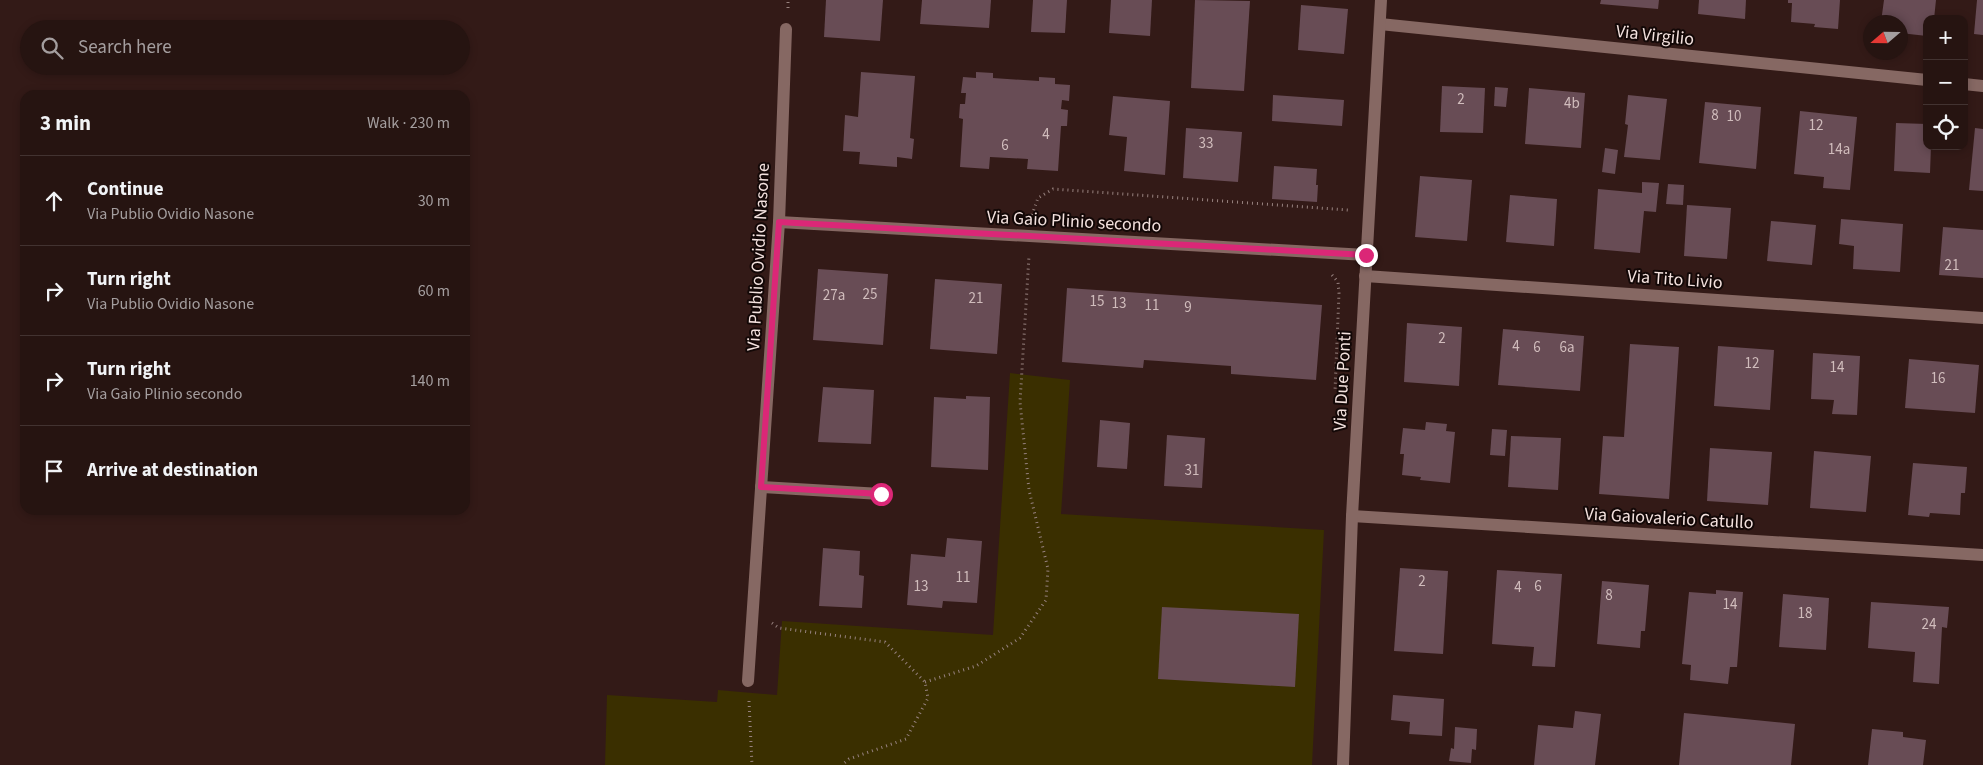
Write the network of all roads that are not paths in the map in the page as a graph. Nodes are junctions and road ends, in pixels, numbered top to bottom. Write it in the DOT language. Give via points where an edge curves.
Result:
graph roads {
  1 [pos="1381,0"];
  2 [pos="1380,24"];
  3 [pos="786,28"];
  4 [pos="1923,80"];
  5 [pos="1968,84"];
  6 [pos="1983,86"];
  7 [pos="779,222"];
  8 [pos="1366,255"];
  9 [pos="1365,276"];
  10 [pos="1983,318"];
  11 [pos="761,487"];
  12 [pos="881,494"];
  13 [pos="1352,516"];
  14 [pos="1983,555"];
  15 [pos="748,681"];
  16 [pos="1343,765"];
  1 -- 2 [label="street, Via Due Ponti"];
  2 -- 4 [label="street, Via Virgilio"];
  2 -- 8 [label="street, Via Due Ponti"];
  3 -- 7 [label="street, Via Publio Ovidio Nasone"];
  5 -- 6 [label="street"];
  7 -- 8 [label="street, Via Gaio Plinio secondo"];
  7 -- 11 [label="street, Via Publio Ovidio Nasone"];
  8 -- 9 [label="street, Via Due Ponti"];
  9 -- 10 [label="street, Via Tito Livio"];
  9 -- 13 [label="street, Via Due Ponti"];
  11 -- 12 [label="street"];
  11 -- 15 [label="street, Via Publio Ovidio Nasone"];
  13 -- 14 [label="street, Via Gaiovalerio Catullo"];
  13 -- 16 [label="street, Via Due Ponti"];
}
